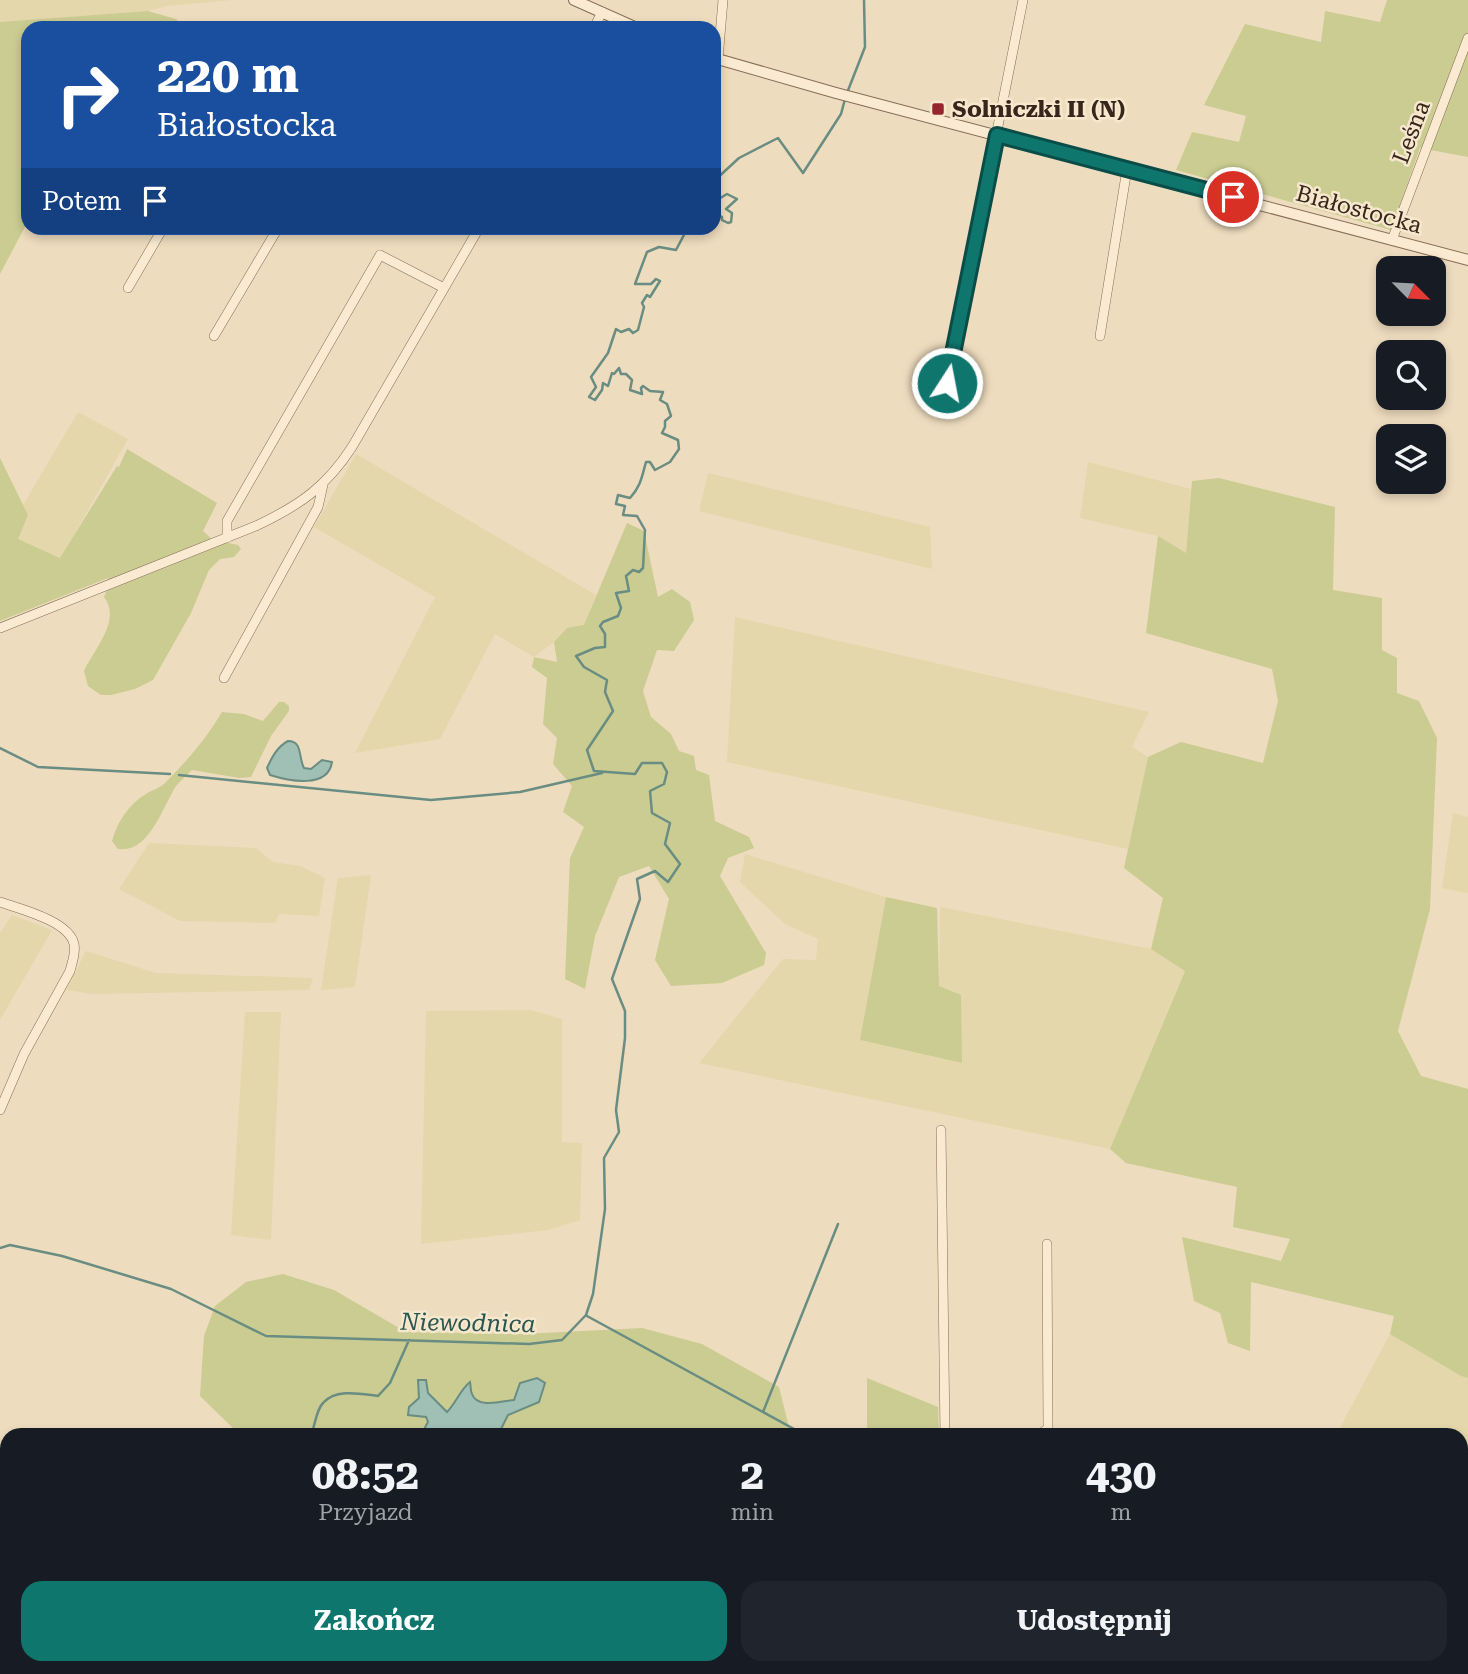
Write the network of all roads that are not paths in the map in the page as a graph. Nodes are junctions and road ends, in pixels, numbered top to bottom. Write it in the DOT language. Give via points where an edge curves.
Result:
graph roads {
  1 [pos="575,0"];
  2 [pos="723,0"];
  3 [pos="1023,0"];
  4 [pos="598,7"];
  5 [pos="625,21"];
  6 [pos="720,21"];
  7 [pos="1468,38"];
  8 [pos="721,59"];
  9 [pos="997,135"];
  10 [pos="1127,169"];
  11 [pos="159,235"];
  12 [pos="274,235"];
  13 [pos="475,235"];
  14 [pos="1392,240"];
  15 [pos="1468,260"];
  16 [pos="128,288"];
  17 [pos="444,288"];
  18 [pos="214,336"];
  19 [pos="1100,336"];
  20 [pos="947,383"];
  21 [pos="323,485"];
  22 [pos="227,538"];
  23 [pos="0,628"];
  24 [pos="224,678"];
  25 [pos="0,902"];
  26 [pos="0,1110"];
  27 [pos="941,1130"];
  28 [pos="1047,1244"];
  29 [pos="945,1428"];
  30 [pos="1048,1428"];
  1 -- 4 [label="street"];
  2 -- 6 [label="street"];
  3 -- 9 [label="street"];
  4 -- 5 [label="street"];
  7 -- 14 [label="street, Leśna"];
  8 -- 9 [label="street, Białostocka"];
  9 -- 10 [label="street, Białostocka"];
  9 -- 20 [label="street"];
  10 -- 14 [label="street, Białostocka"];
  10 -- 19 [label="street"];
  11 -- 16 [label="street"];
  12 -- 18 [label="street"];
  13 -- 17 [label="street"];
  14 -- 15 [label="street, Białostocka"];
  17 -- 21 [label="street" via="352,447"];
  17 -- 22 [label="street" via="380,255 227,521"];
  21 -- 22 [label="street" via="288,512"];
  21 -- 24 [label="street" via="318,507"];
  22 -- 23 [label="street"];
  25 -- 26 [label="street" via="63,928 71,937 74,956"];
  27 -- 29 [label="street"];
  28 -- 30 [label="street"];
}
